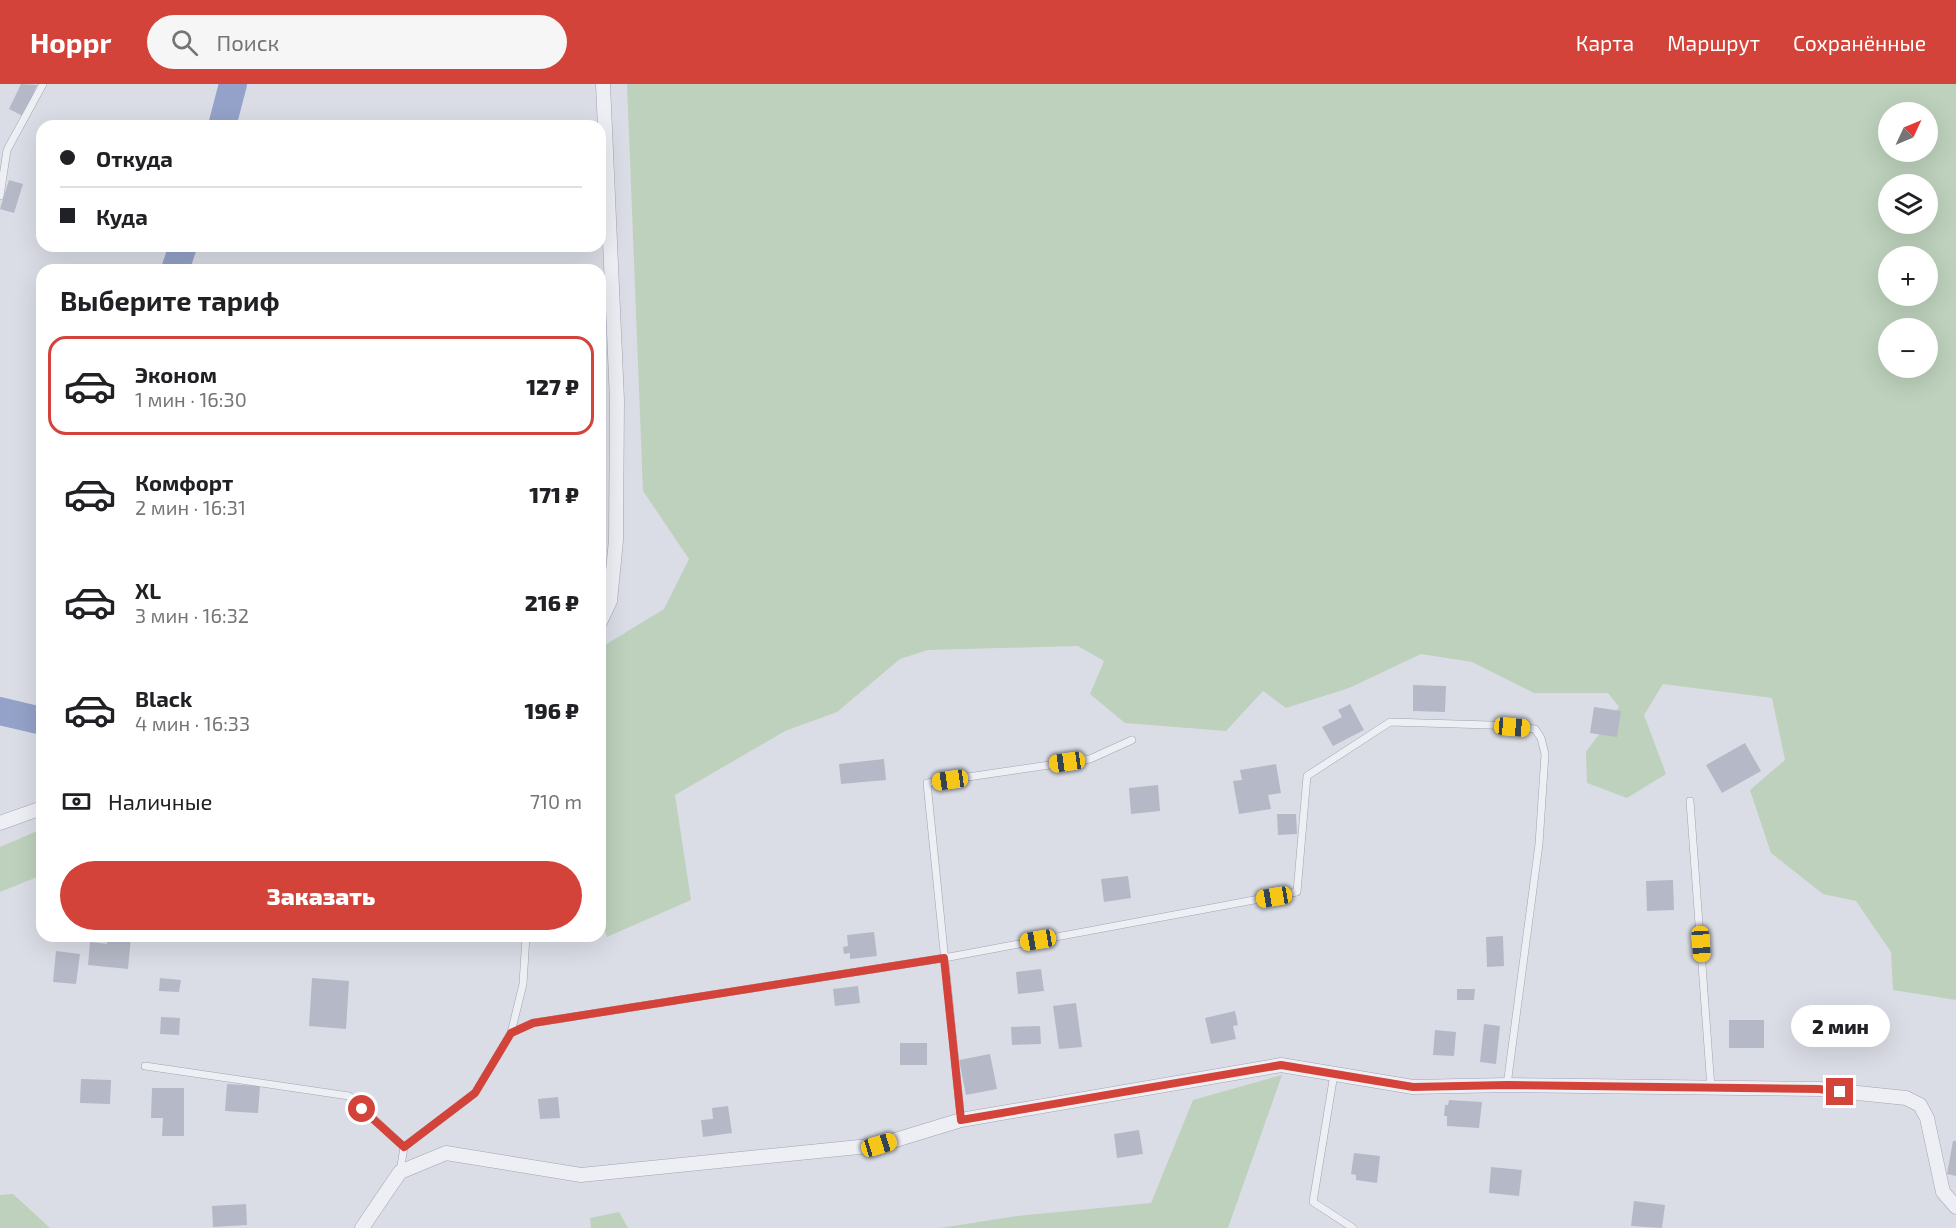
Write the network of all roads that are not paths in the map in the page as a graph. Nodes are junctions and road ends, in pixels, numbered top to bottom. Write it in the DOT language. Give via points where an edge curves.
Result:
graph roads {
  1 [pos="43,84"];
  2 [pos="603,84"];
  3 [pos="605,120"];
  4 [pos="606,152"];
  5 [pos="0,196"];
  6 [pos="606,609"];
  7 [pos="1132,740"];
  8 [pos="1690,801"];
  9 [pos="36,810"];
  10 [pos="0,824"];
  11 [pos="526,942"];
  12 [pos="944,958"];
  13 [pos="511,1033"];
  14 [pos="145,1066"];
  15 [pos="1334,1074"];
  16 [pos="1507,1085"];
  17 [pos="1711,1088"];
  18 [pos="961,1120"];
  19 [pos="404,1147"];
  20 [pos="400,1172"];
  21 [pos="1956,1207"];
  22 [pos="362,1228"];
  23 [pos="1353,1228"];
  1 -- 5 [label="lane" via="7,150"];
  2 -- 3 [label="street"];
  4 -- 6 [label="street" via="617,400 616,528"];
  7 -- 12 [label="lane" via="1090,759 927,783"];
  8 -- 17 [label="lane"];
  9 -- 10 [label="street"];
  11 -- 13 [label="lane" via="523,984"];
  12 -- 13 [label="lane" via="533,1023"];
  12 -- 16 [label="lane" via="1298,892 1307,776 1390,722 1535,729 1545,754 1539,844"];
  12 -- 18 [label="lane"];
  13 -- 19 [label="lane" via="475,1093"];
  14 -- 19 [label="lane" via="349,1096"];
  15 -- 16 [label="street" via="1413,1087"];
  15 -- 18 [label="street" via="1281,1065"];
  15 -- 23 [label="lane" via="1313,1202"];
  16 -- 17 [label="street"];
  17 -- 21 [label="street" via="1819,1089 1906,1098 1920,1105 1927,1118 1943,1192"];
  18 -- 20 [label="street" via="879,1145 581,1175 446,1153"];
  19 -- 20 [label="lane"];
  20 -- 22 [label="street"];
}
